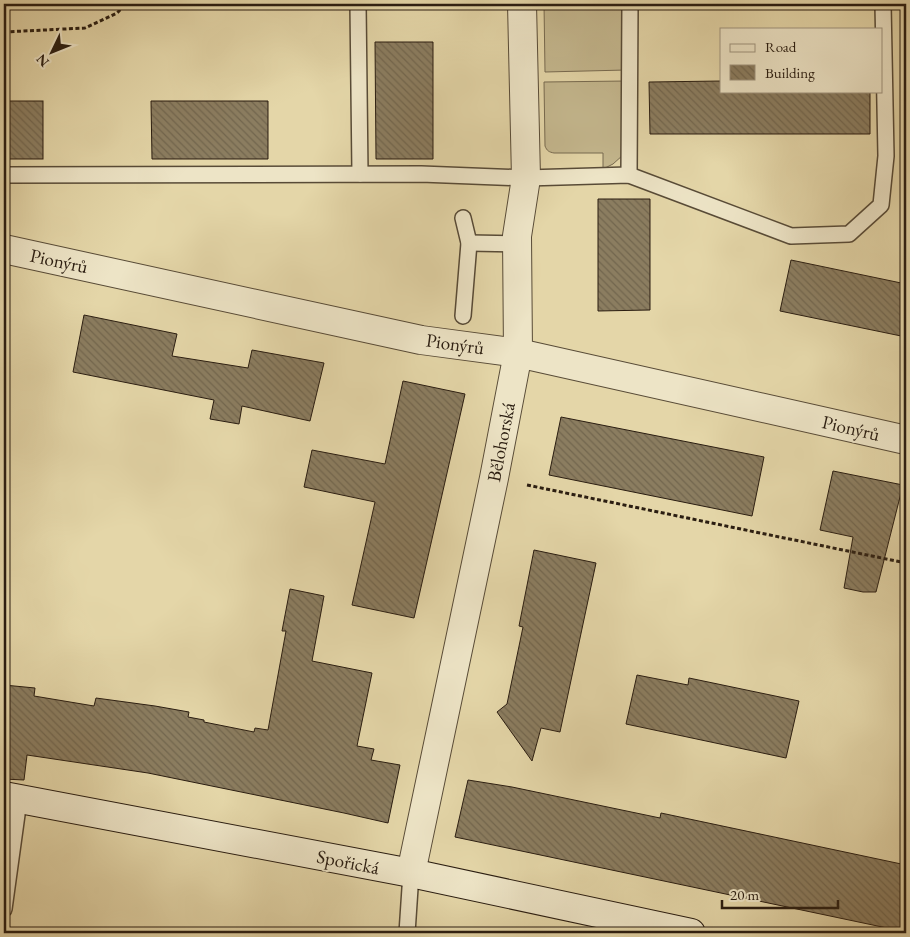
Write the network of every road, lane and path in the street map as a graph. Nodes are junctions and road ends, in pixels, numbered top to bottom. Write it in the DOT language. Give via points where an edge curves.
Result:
graph roads {
  1 [pos="126,4"];
  2 [pos="358,4"];
  3 [pos="522,4"];
  4 [pos="630,4"];
  5 [pos="883,4"];
  6 [pos="4,32"];
  7 [pos="360,174"];
  8 [pos="4,175"];
  9 [pos="629,175"];
  10 [pos="526,178"];
  11 [pos="463,218"];
  12 [pos="469,243"];
  13 [pos="518,244"];
  14 [pos="4,249"];
  15 [pos="463,316"];
  16 [pos="518,354"];
  17 [pos="906,440"];
  18 [pos="494,478"];
  19 [pos="906,563"];
  20 [pos="11,798"];
  21 [pos="411,873"];
  22 [pos="4,909"];
  23 [pos="408,933"];
  24 [pos="691,933"];
  1 -- 6 [label="path" via="117,13 84,28"];
  2 -- 7 [label="lane"];
  3 -- 10 [label="street, Bělohorská"];
  4 -- 9 [label="lane"];
  5 -- 9 [label="lane" via="886,156 881,205 849,234 791,236"];
  7 -- 8 [label="lane"];
  7 -- 10 [label="lane"];
  9 -- 10 [label="lane"];
  10 -- 13 [label="street, Bělohorská"];
  11 -- 12 [label="lane"];
  12 -- 13 [label="lane"];
  12 -- 15 [label="lane"];
  13 -- 16 [label="street, Bělohorská"];
  14 -- 16 [label="street, Pionýrů" via="421,340"];
  16 -- 17 [label="street, Pionýrů"];
  16 -- 18 [label="street, Bělohorská"];
  18 -- 19 [label="path"];
  18 -- 21 [label="street, Bělohorská"];
  20 -- 21 [label="street, Spořická"];
  20 -- 22 [label="lane"];
  21 -- 23 [label="lane"];
  21 -- 24 [label="street, Spořická"];
}
